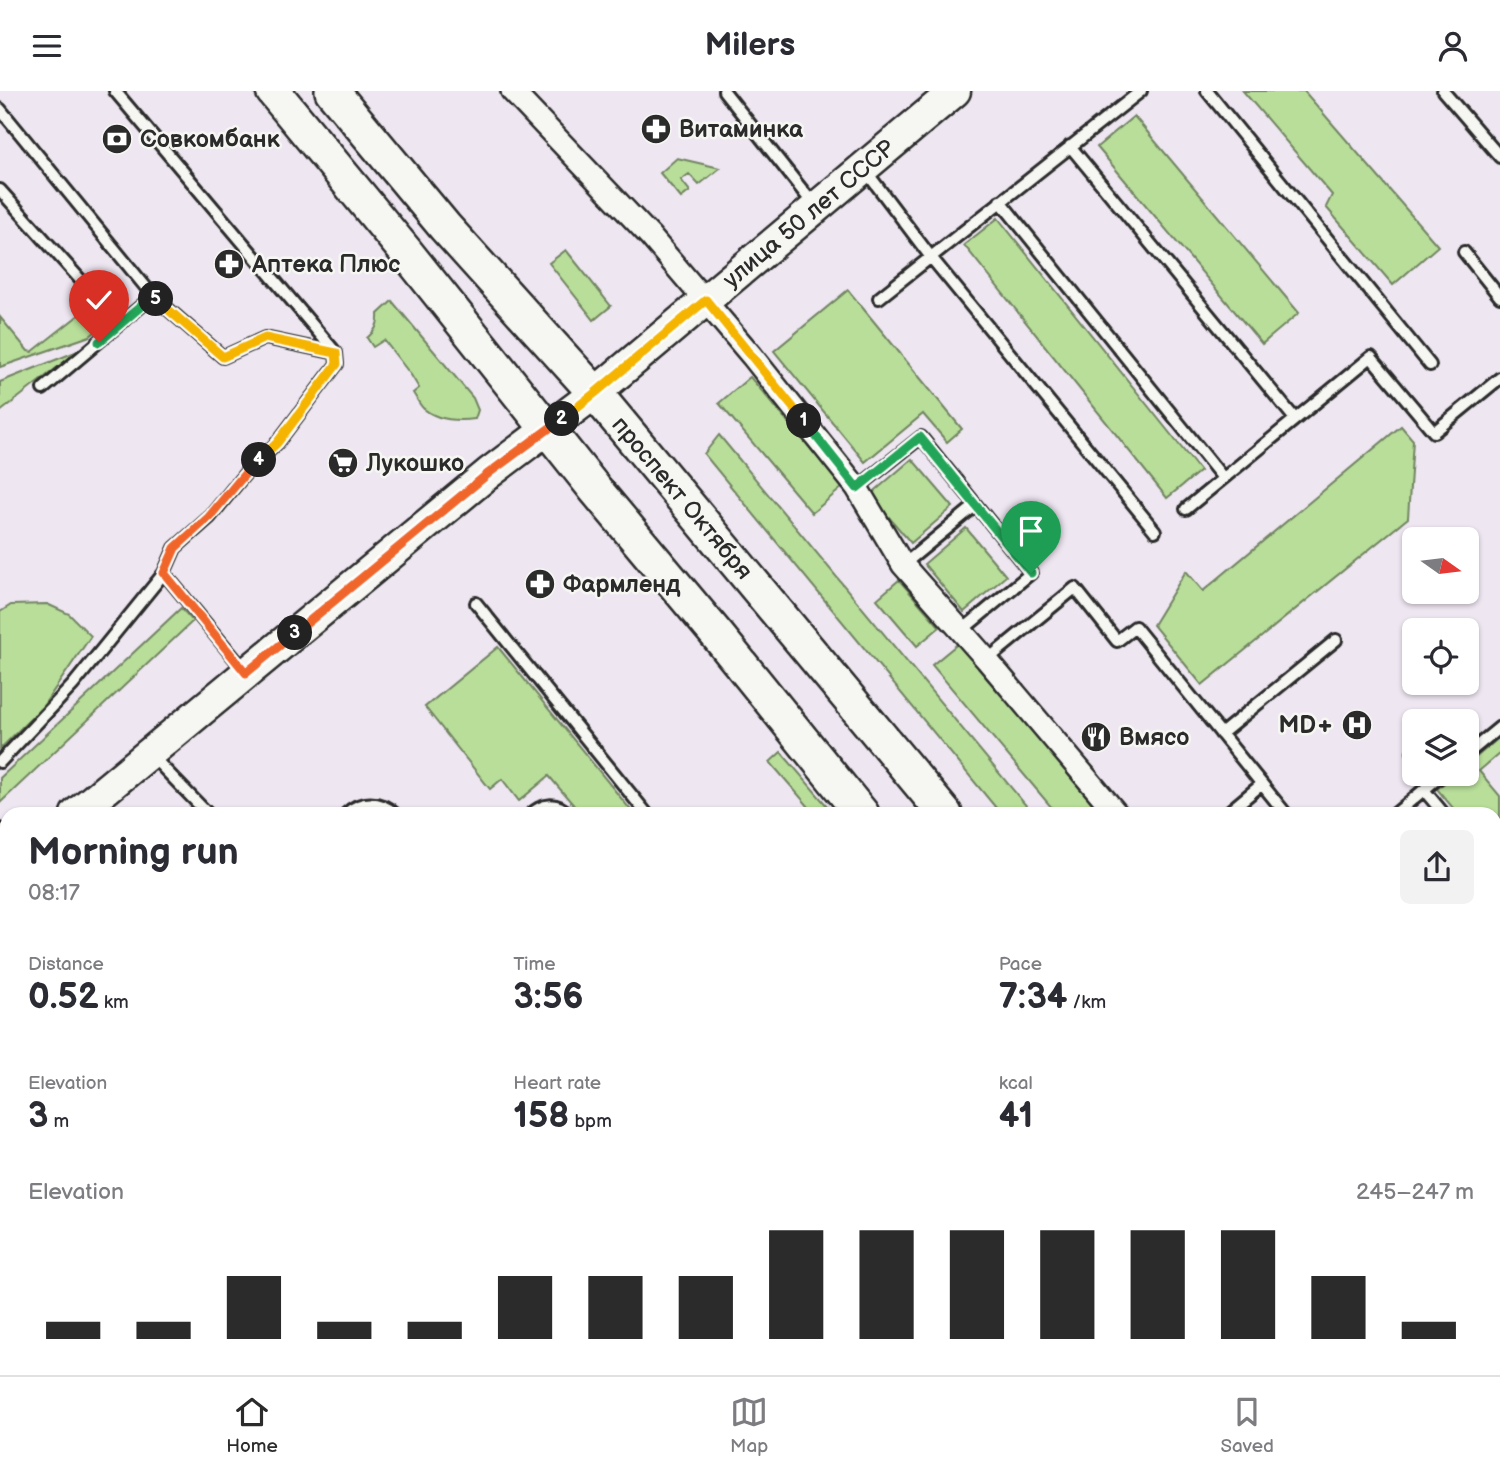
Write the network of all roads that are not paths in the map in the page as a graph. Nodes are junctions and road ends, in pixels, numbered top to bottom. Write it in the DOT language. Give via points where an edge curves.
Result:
graph roads {
  1 [pos="115,91"];
  2 [pos="273,91"];
  3 [pos="332,91"];
  4 [pos="512,91"];
  5 [pos="724,91"];
  6 [pos="955,91"];
  7 [pos="1141,91"];
  8 [pos="1207,91"];
  9 [pos="1443,91"];
  10 [pos="0,109"];
  11 [pos="1070,146"];
  12 [pos="1500,157"];
  13 [pos="864,168"];
  14 [pos="0,190"];
  15 [pos="1000,201"];
  16 [pos="816,208"];
  17 [pos="1464,253"];
  18 [pos="930,256"];
  19 [pos="153,296"];
  20 [pos="1500,297"];
  21 [pos="879,298"];
  22 [pos="706,300"];
  23 [pos="120,324"];
  24 [pos="336,353"];
  25 [pos="1430,365"];
  26 [pos="1500,378"];
  27 [pos="43,389"];
  28 [pos="595,393"];
  29 [pos="1296,419"];
  30 [pos="548,430"];
  31 [pos="1223,478"];
  32 [pos="857,488"];
  33 [pos="976,505"];
  34 [pos="1186,509"];
  35 [pos="1155,531"];
  36 [pos="903,565"];
  37 [pos="164,573"];
  38 [pos="476,603"];
  39 [pos="960,632"];
  40 [pos="1336,640"];
  41 [pos="987,660"];
  42 [pos="246,673"];
  43 [pos="1500,727"];
  44 [pos="1221,734"];
  45 [pos="1479,744"];
  46 [pos="150,754"];
  47 [pos="0,762"];
  48 [pos="1262,784"];
  49 [pos="1426,786"];
  50 [pos="1424,790"];
  51 [pos="85,807"];
  52 [pos="201,807"];
  53 [pos="353,807"];
  54 [pos="384,807"];
  55 [pos="540,807"];
  56 [pos="559,807"];
  57 [pos="641,807"];
  58 [pos="856,807"];
  59 [pos="939,807"];
  60 [pos="1111,807"];
  61 [pos="1234,807"];
  62 [pos="1280,807"];
  63 [pos="1403,807"];
  64 [pos="1438,807"];
  1 -- 24 [label="lane"];
  2 -- 30 [label="main road"];
  3 -- 28 [label="main road, проспект Октября" via="445,227"];
  4 -- 22 [label="street"];
  5 -- 16 [label="lane"];
  6 -- 13 [label="main road, улица 50 лет СССР"];
  7 -- 11 [label="lane"];
  8 -- 25 [label="lane"];
  9 -- 12 [label="lane"];
  10 -- 19 [label="lane"];
  11 -- 15 [label="lane"];
  11 -- 29 [label="lane"];
  13 -- 16 [label="main road, улица 50 лет СССР"];
  13 -- 18 [label="lane"];
  14 -- 23 [label="lane"];
  15 -- 18 [label="lane"];
  15 -- 31 [label="lane"];
  16 -- 22 [label="main road, улица 50 лет СССР"];
  17 -- 20 [label="lane"];
  18 -- 21 [label="lane"];
  18 -- 35 [label="lane"];
  19 -- 23 [label="lane"];
  19 -- 24 [label="lane" via="223,357 265,338"];
  22 -- 28 [label="main road, улица 50 лет СССР"];
  22 -- 32 [label="street"];
  23 -- 27 [label="lane"];
  24 -- 37 [label="lane" via="337,364 285,433 175,548"];
  26 -- 29 [label="lane" via="1434,432 1371,357"];
  28 -- 30 [label="main road, улица 50 лет СССР"];
  28 -- 59 [label="main road, проспект Октября"];
  29 -- 31 [label="lane"];
  30 -- 42 [label="main road, улица 50 лет СССР"];
  30 -- 58 [label="main road"];
  31 -- 34 [label="lane"];
  32 -- 33 [label="lane" via="920,437"];
  32 -- 36 [label="street"];
  33 -- 36 [label="lane"];
  33 -- 39 [label="lane" via="1031,573"];
  36 -- 39 [label="street"];
  37 -- 42 [label="lane"];
  37 -- 47 [label="lane" via="73,685"];
  38 -- 57 [label="lane"];
  39 -- 41 [label="street"];
  40 -- 44 [label="lane"];
  41 -- 44 [label="lane" via="1075,589 1117,641 1135,627"];
  41 -- 60 [label="street"];
  42 -- 46 [label="main road, улица 50 лет СССР"];
  43 -- 45 [label="lane"];
  44 -- 48 [label="lane"];
  46 -- 51 [label="main road, улица 50 лет СССР"];
  46 -- 52 [label="lane"];
  48 -- 61 [label="lane"];
  48 -- 62 [label="lane"];
  49 -- 50 [label="lane"];
  50 -- 63 [label="lane"];
  50 -- 64 [label="lane"];
  53 -- 54 [label="lane" via="371,801"];
  55 -- 56 [label="lane"];
}
